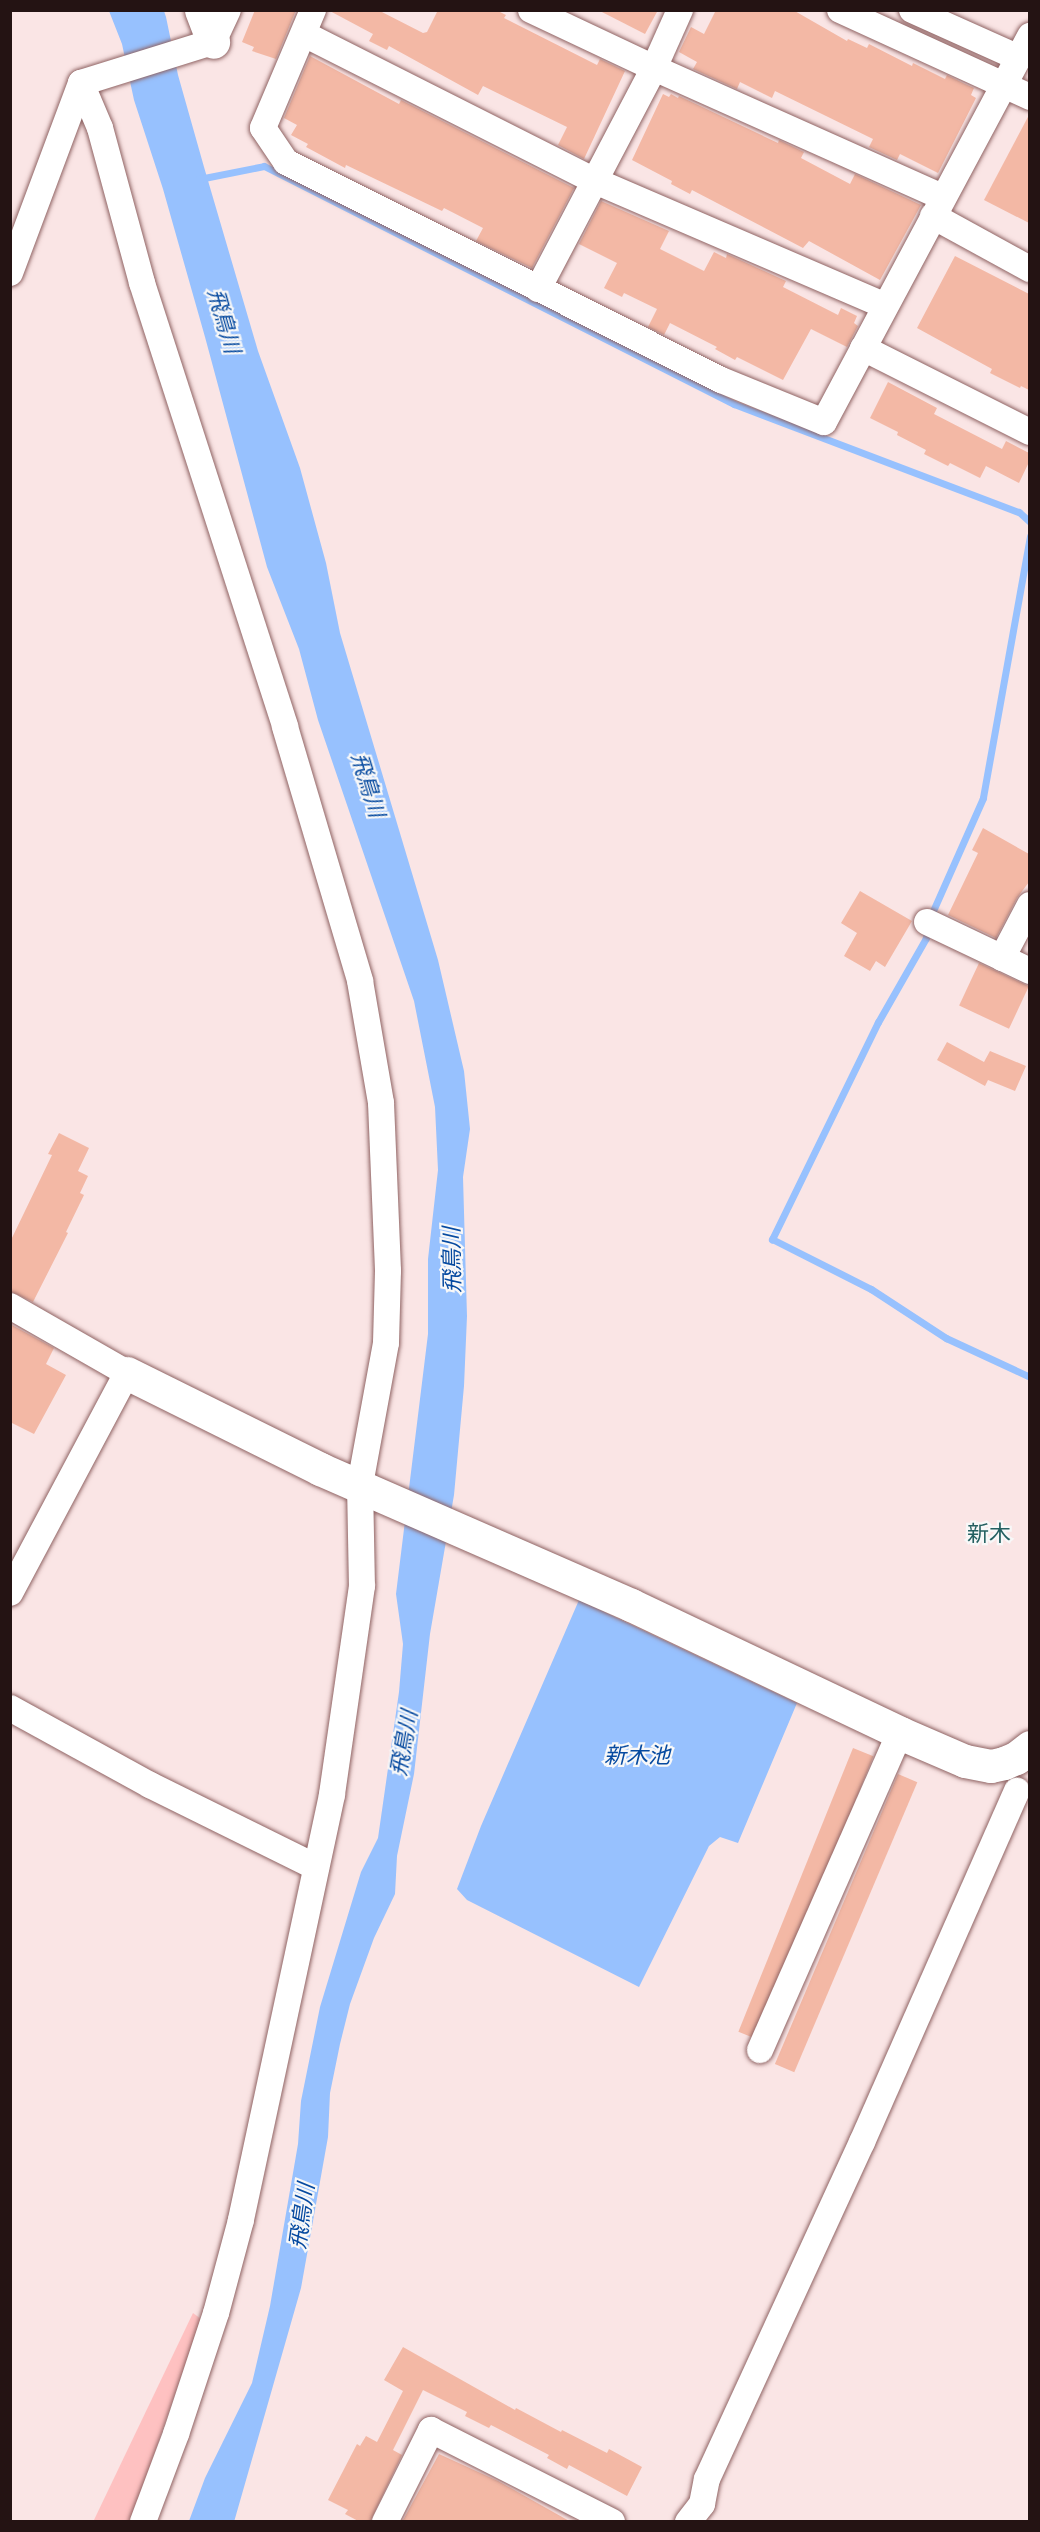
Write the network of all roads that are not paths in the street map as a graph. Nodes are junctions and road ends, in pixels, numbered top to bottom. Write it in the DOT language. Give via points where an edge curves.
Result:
graph roads {
  1 [pos="201,10"];
  2 [pos="228,10"];
  3 [pos="531,10"];
  4 [pos="680,10"];
  5 [pos="840,10"];
  6 [pos="912,10"];
  7 [pos="309,22"];
  8 [pos="209,43"];
  9 [pos="1024,47"];
  10 [pos="654,68"];
  11 [pos="86,81"];
  12 [pos="1004,84"];
  13 [pos="1029,98"];
  14 [pos="594,180"];
  15 [pos="938,206"];
  16 [pos="1029,268"];
  17 [pos="10,273"];
  18 [pos="538,289"];
  19 [pos="885,306"];
  20 [pos="862,348"];
  21 [pos="1029,432"];
  22 [pos="1029,905"];
  23 [pos="927,921"];
  24 [pos="1002,958"];
  25 [pos="1029,970"];
  26 [pos="10,1306"];
  27 [pos="127,1373"];
  28 [pos="366,1487"];
  29 [pos="10,1593"];
  30 [pos="10,1708"];
  31 [pos="900,1733"];
  32 [pos="1020,1775"];
  33 [pos="316,1867"];
  34 [pos="760,2050"];
  35 [pos="143,2522"];
  36 [pos="385,2522"];
  37 [pos="612,2522"];
  38 [pos="688,2522"];
  1 -- 8 [label="street"];
  2 -- 8 [label="street"];
  3 -- 10 [label="street"];
  4 -- 10 [label="street"];
  5 -- 12 [label="street"];
  6 -- 9 [label="street"];
  7 -- 14 [label="street"];
  7 -- 18 [label="street" via="264,128 286,162"];
  8 -- 11 [label="street"];
  9 -- 12 [label="street"];
  10 -- 14 [label="street"];
  10 -- 15 [label="street"];
  11 -- 17 [label="street"];
  11 -- 28 [label="street" via="142,283 285,727 360,981 381,1102 388,1271 386,1343"];
  12 -- 13 [label="street"];
  12 -- 15 [label="street"];
  14 -- 18 [label="street"];
  14 -- 19 [label="street"];
  15 -- 16 [label="street"];
  15 -- 19 [label="street"];
  18 -- 20 [label="street" via="721,380 824,422"];
  19 -- 20 [label="street"];
  20 -- 21 [label="street"];
  22 -- 24 [label="street"];
  23 -- 24 [label="street"];
  24 -- 25 [label="street"];
  26 -- 27 [label="street"];
  27 -- 28 [label="street" via="320,1469"];
  27 -- 29 [label="street"];
  28 -- 31 [label="street" via="631,1605"];
  28 -- 33 [label="street" via="363,1586 334,1785"];
  30 -- 33 [label="street" via="150,1785"];
  31 -- 32 [label="street" via="978,1765"];
  31 -- 34 [label="street"];
  32 -- 38 [label="street" via="862,2142 707,2479 702,2504"];
  33 -- 35 [label="street" via="241,2220 216,2313"];
  36 -- 37 [label="street" via="431,2430"];
}
